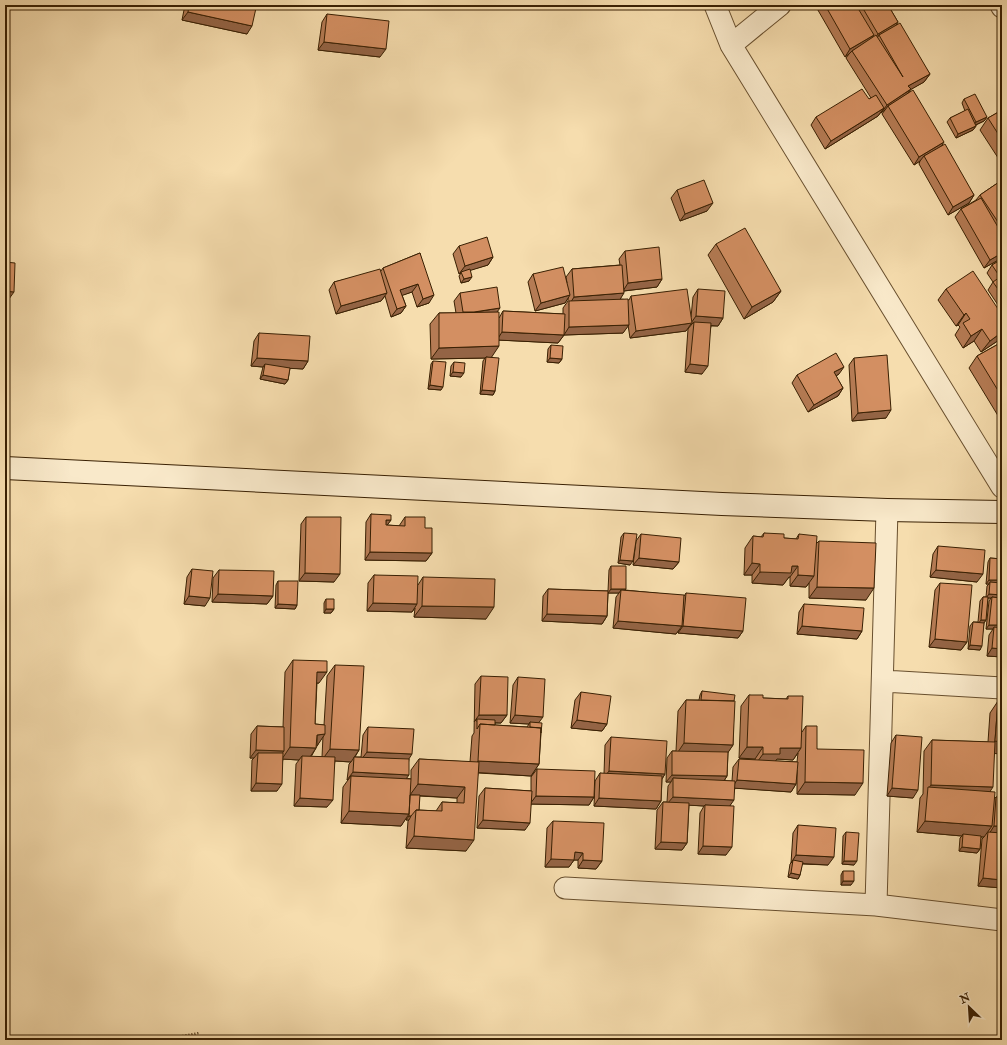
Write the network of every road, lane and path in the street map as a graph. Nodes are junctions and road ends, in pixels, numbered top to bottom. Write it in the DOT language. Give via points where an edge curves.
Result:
graph roads {
  1 [pos="714,5"];
  2 [pos="780,5"];
  3 [pos="731,44"];
  4 [pos="5,468"];
  5 [pos="1002,487"];
  6 [pos="887,510"];
  7 [pos="1002,512"];
  8 [pos="882,681"];
  9 [pos="1002,688"];
  10 [pos="565,888"];
  11 [pos="876,905"];
  12 [pos="1002,920"];
  13 [pos="199,1033"];
  14 [pos="162,1040"];
  1 -- 3 [label="street"];
  2 -- 3 [label="street"];
  3 -- 5 [label="street"];
  4 -- 6 [label="street"];
  6 -- 7 [label="street"];
  6 -- 8 [label="street"];
  8 -- 9 [label="street"];
  8 -- 11 [label="street"];
  10 -- 11 [label="street"];
  11 -- 12 [label="street"];
  13 -- 14 [label="path"];
}
